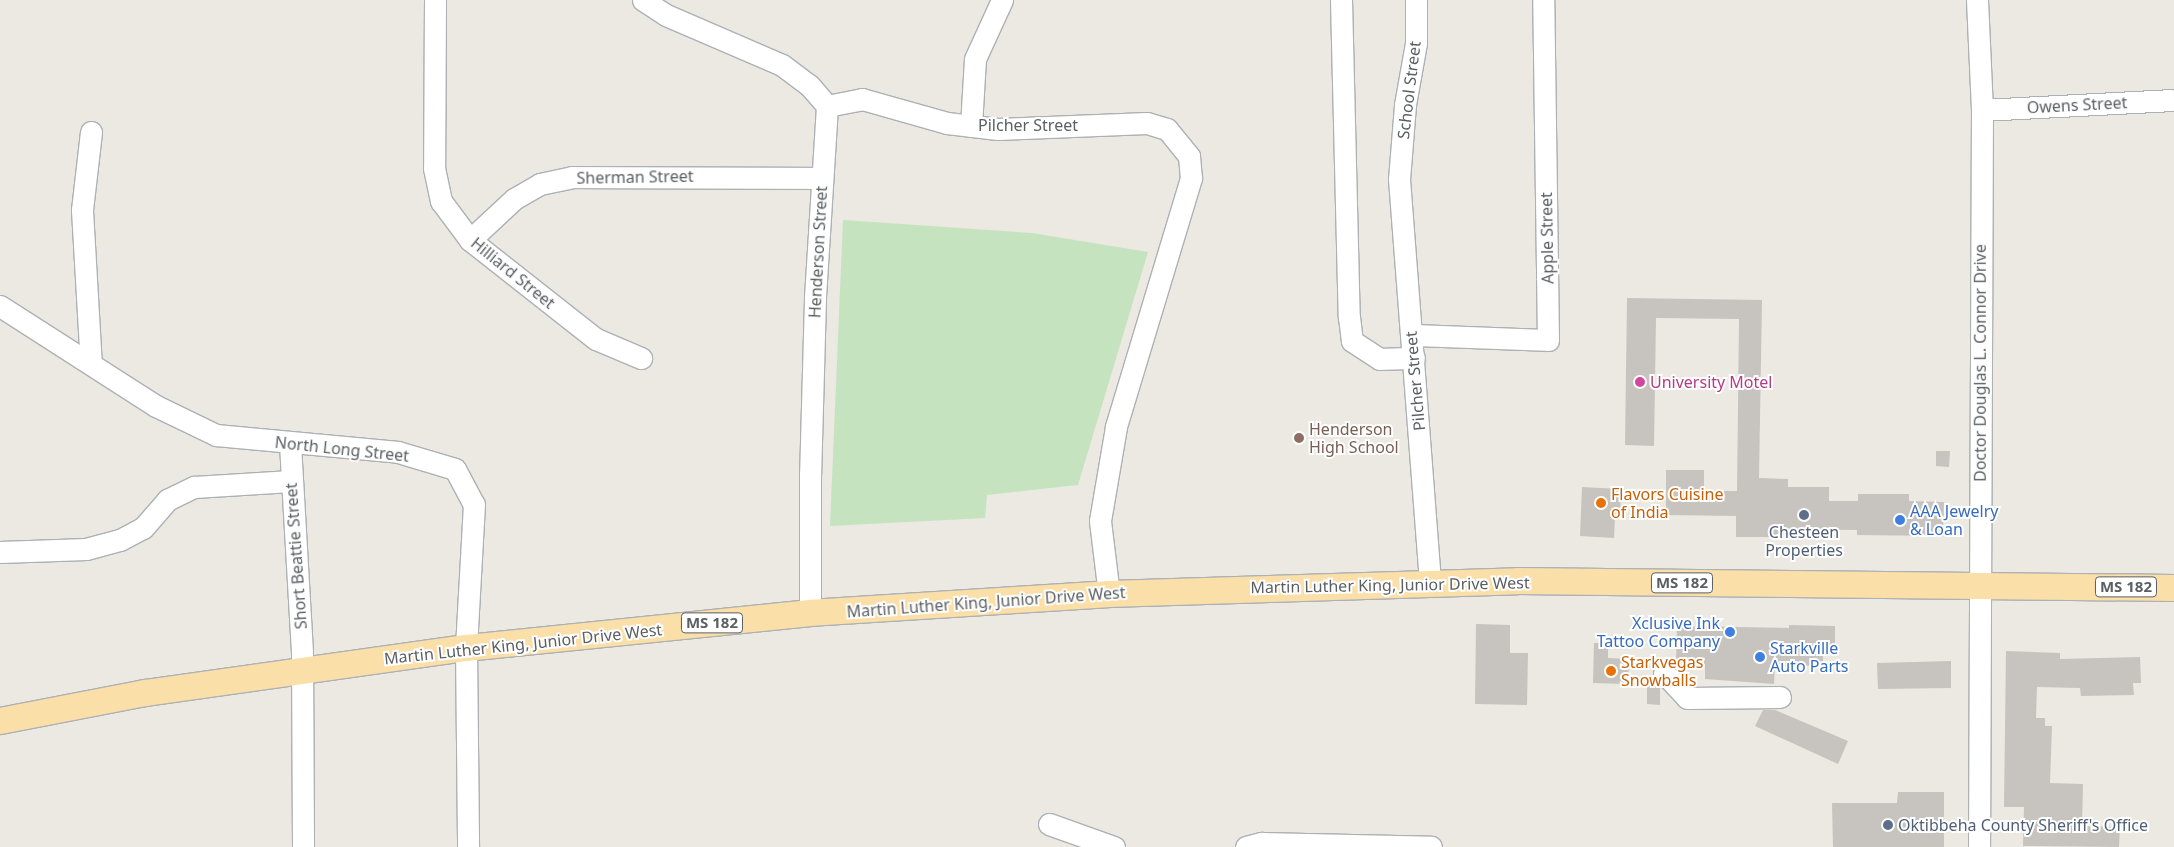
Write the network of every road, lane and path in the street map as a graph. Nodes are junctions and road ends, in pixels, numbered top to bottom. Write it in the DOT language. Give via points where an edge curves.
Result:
graph roads {
  1 [pos="435,0"];
  2 [pos="643,0"];
  3 [pos="1002,0"];
  4 [pos="1341,0"];
  5 [pos="1416,0"];
  6 [pos="1543,0"];
  7 [pos="1977,0"];
  8 [pos="2172,100"];
  9 [pos="827,106"];
  10 [pos="1982,110"];
  11 [pos="972,126"];
  12 [pos="91,132"];
  13 [pos="821,178"];
  14 [pos="1399,179"];
  15 [pos="470,240"];
  16 [pos="0,306"];
  17 [pos="1412,335"];
  18 [pos="641,358"];
  19 [pos="1414,358"];
  20 [pos="91,364"];
  21 [pos="290,444"];
  22 [pos="291,481"];
  23 [pos="0,552"];
  24 [pos="1430,582"];
  25 [pos="1978,586"];
  26 [pos="2174,588"];
  27 [pos="1108,594"];
  28 [pos="810,614"];
  29 [pos="466,648"];
  30 [pos="302,669"];
  31 [pos="1664,673"];
  32 [pos="1780,697"];
  33 [pos="0,721"];
  34 [pos="1049,824"];
  35 [pos="303,847"];
  36 [pos="468,847"];
  37 [pos="1114,847"];
  38 [pos="1246,847"];
  39 [pos="1404,847"];
  40 [pos="1431,847"];
  41 [pos="1979,847"];
  1 -- 15 [label="street, Hilliard Street" via="434,168 441,201"];
  2 -- 9 [label="street" via="666,15 782,65 809,85"];
  3 -- 11 [label="street" via="975,59"];
  4 -- 19 [label="street" via="1352,341 1380,359"];
  5 -- 14 [label="street, School Street" via="1416,43 1405,105"];
  6 -- 17 [label="street, Apple Street" via="1548,340"];
  7 -- 10 [label="street, Doctor Douglas L. Connor Drive"];
  8 -- 10 [label="street, Owens Street"];
  9 -- 11 [label="street, Pilcher Street" via="862,99 947,123"];
  9 -- 13 [label="street, Henderson Street"];
  10 -- 25 [label="street, Doctor Douglas L. Connor Drive"];
  11 -- 27 [label="street, Pilcher Street" via="998,129 1147,123 1167,129 1189,156 1191,178 1116,427 1100,520"];
  12 -- 20 [label="street" via="82,210"];
  13 -- 15 [label="street, Sherman Street" via="572,177 540,184 514,199"];
  13 -- 28 [label="street, Henderson Street" via="810,464"];
  14 -- 17 [label="street, Pilcher Street"];
  15 -- 18 [label="street, Hilliard Street" via="596,339"];
  16 -- 20 [label="street, North Long Street"];
  17 -- 19 [label="street, Pilcher Street"];
  19 -- 24 [label="street, Pilcher Street"];
  20 -- 21 [label="street, North Long Street" via="156,406 216,435"];
  21 -- 22 [label="street, Short Beattie Street"];
  21 -- 29 [label="street, North Long Street" via="398,452 455,469 474,504"];
  22 -- 23 [label="street" via="194,487 167,500 143,528 120,540 86,549"];
  22 -- 30 [label="street, Short Beattie Street"];
  24 -- 25 [label="main road, Martin Luther King, Junior Drive West / MS 182"];
  24 -- 27 [label="main road, Martin Luther King, Junior Drive West / MS 182"];
  25 -- 26 [label="main road, MS 182"];
  25 -- 41 [label="street, Doctor Douglas L. Connor Drive"];
  27 -- 28 [label="main road, Martin Luther King, Junior Drive West / MS 182"];
  28 -- 29 [label="main road, Martin Luther King, Junior Drive West / MS 182"];
  29 -- 30 [label="main road, Martin Luther King, Junior Drive West / MS 182"];
  29 -- 36 [label="street, North Long Street"];
  30 -- 33 [label="main road, Martin Luther King, Junior Drive West / MS 182" via="145,693"];
  30 -- 35 [label="street, Short Beattie Street"];
  31 -- 32 [label="street" via="1687,698"];
  34 -- 37 [label="street"];
  38 -- 39 [label="street" via="1261,843"];
  39 -- 40 [label="street"];
}
